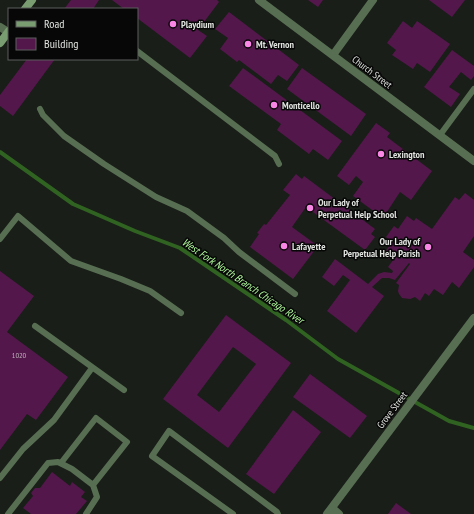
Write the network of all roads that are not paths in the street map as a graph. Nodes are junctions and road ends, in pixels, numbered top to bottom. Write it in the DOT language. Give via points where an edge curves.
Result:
graph roads {
  1 [pos="32,0"];
  2 [pos="259,0"];
  3 [pos="373,0"];
  4 [pos="26,8"];
  5 [pos="8,32"];
  6 [pos="0,43"];
  7 [pos="138,52"];
  8 [pos="333,55"];
  9 [pos="474,90"];
  10 [pos="40,109"];
  11 [pos="440,135"];
  12 [pos="474,161"];
  13 [pos="279,164"];
  14 [pos="0,239"];
  15 [pos="295,294"];
  16 [pos="181,313"];
  17 [pos="474,318"];
  18 [pos="34,326"];
  19 [pos="92,368"];
  20 [pos="124,390"];
  21 [pos="60,463"];
  22 [pos="0,478"];
  23 [pos="93,485"];
  24 [pos="329,511"];
  25 [pos="8,514"];
  26 [pos="86,514"];
  27 [pos="233,514"];
  28 [pos="278,514"];
  29 [pos="339,514"];
  1 -- 4 [label="main road"];
  2 -- 8 [label="street, Church Street"];
  3 -- 8 [label="street"];
  5 -- 6 [label="main road"];
  7 -- 13 [label="lane" via="275,156"];
  8 -- 11 [label="street, Church Street"];
  9 -- 11 [label="lane"];
  10 -- 15 [label="lane" via="64,136 156,197 188,211"];
  11 -- 12 [label="street, Church Street"];
  14 -- 16 [label="lane" via="18,216 71,261 150,291"];
  17 -- 24 [label="street, Grove Street"];
  18 -- 19 [label="lane"];
  19 -- 20 [label="lane"];
  19 -- 22 [label="lane" via="54,420 23,449"];
  21 -- 23 [label="lane"];
  21 -- 23 [label="lane" via="96,418 127,442"];
  21 -- 25 [label="lane" via="48,463"];
  23 -- 26 [label="lane" via="97,497"];
  24 -- 29 [label="street"];
  27 -- 28 [label="lane" via="152,456 169,430"];
}
